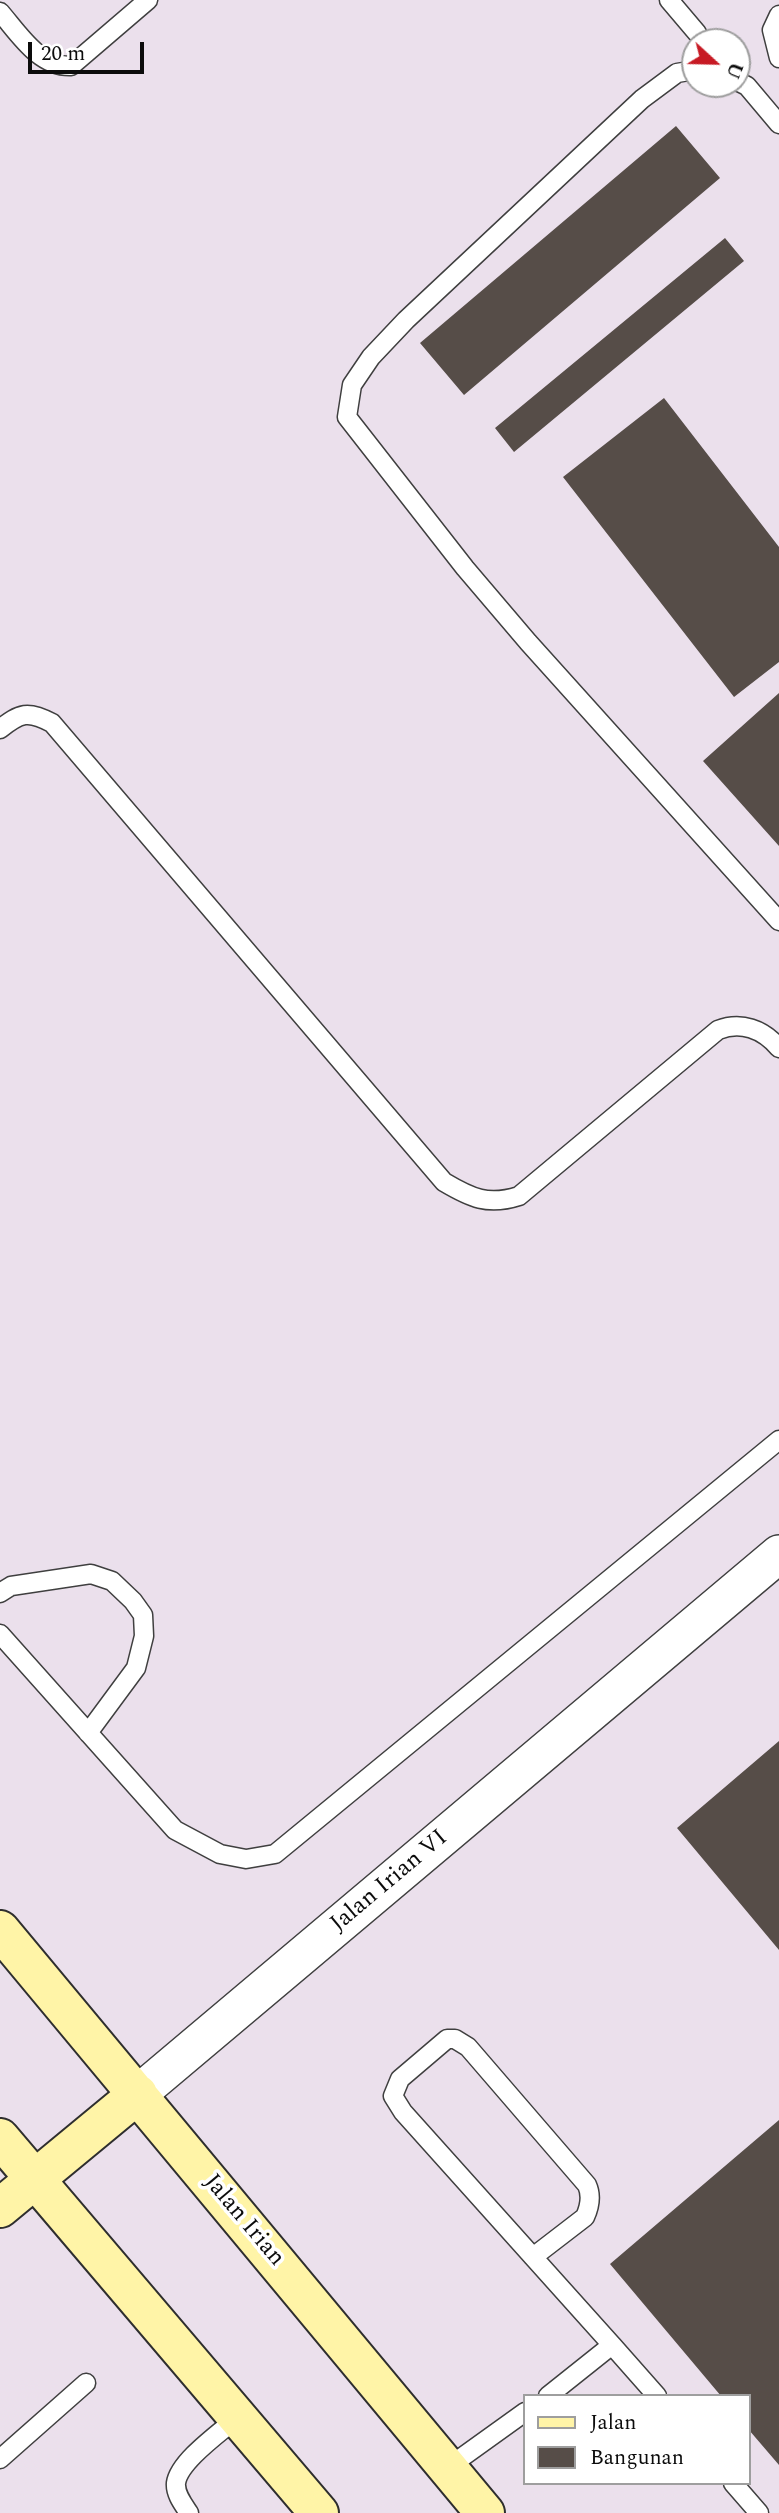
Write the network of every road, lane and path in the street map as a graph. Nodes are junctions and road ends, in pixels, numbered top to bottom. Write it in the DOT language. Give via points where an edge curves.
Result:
graph roads {
  1 [pos="148,0"];
  2 [pos="669,0"];
  3 [pos="0,12"];
  4 [pos="779,15"];
  5 [pos="693,28"];
  6 [pos="779,58"];
  7 [pos="681,73"];
  8 [pos="751,91"];
  9 [pos="779,124"];
  10 [pos="0,729"];
  11 [pos="779,921"];
  12 [pos="779,1048"];
  13 [pos="779,1440"];
  14 [pos="779,1554"];
  15 [pos="0,1593"];
  16 [pos="0,1634"];
  17 [pos="88,1733"];
  18 [pos="0,1930"];
  19 [pos="138,2094"];
  20 [pos="0,2138"];
  21 [pos="34,2178"];
  22 [pos="0,2208"];
  23 [pos="533,2257"];
  24 [pos="612,2345"];
  25 [pos="86,2383"];
  26 [pos="551,2394"];
  27 [pos="655,2394"];
  28 [pos="524,2413"];
  29 [pos="237,2417"];
  30 [pos="0,2459"];
  31 [pos="447,2468"];
  32 [pos="735,2485"];
  33 [pos="189,2513"];
  34 [pos="319,2513"];
  35 [pos="485,2513"];
  36 [pos="759,2513"];
  1 -- 3 [label="lane" via="71,66 60,67 40,56"];
  2 -- 5 [label="lane"];
  4 -- 6 [label="lane" via="772,30"];
  7 -- 11 [label="lane" via="642,99 371,357 352,385 347,417 510,621"];
  8 -- 9 [label="lane"];
  10 -- 12 [label="lane" via="16,716 29,714 60,731 444,1182 465,1194 486,1201 519,1196 718,1030 747,1026"];
  13 -- 17 [label="lane" via="275,1854 246,1859 220,1854 175,1830"];
  14 -- 19 [label="street, Jalan Irian VI"];
  15 -- 17 [label="lane" via="11,1586 90,1574 113,1581 143,1615 144,1636 136,1668"];
  16 -- 17 [label="lane"];
  18 -- 19 [label="street, Jalan Irian"];
  19 -- 21 [label="street, Jalan Irian VI"];
  19 -- 31 [label="street, Jalan Irian"];
  20 -- 21 [label="street"];
  21 -- 22 [label="street, Jalan Irian VI"];
  21 -- 29 [label="street"];
  23 -- 23 [label="lane" via="393,2096 400,2079 447,2039 468,2047 591,2192 585,2217"];
  23 -- 24 [label="lane"];
  24 -- 26 [label="lane"];
  24 -- 27 [label="lane"];
  25 -- 30 [label="lane"];
  28 -- 31 [label="lane"];
  29 -- 33 [label="lane" via="178,2474 179,2498"];
  29 -- 34 [label="street"];
  31 -- 35 [label="street, Jalan Irian"];
  32 -- 36 [label="lane"];
}
